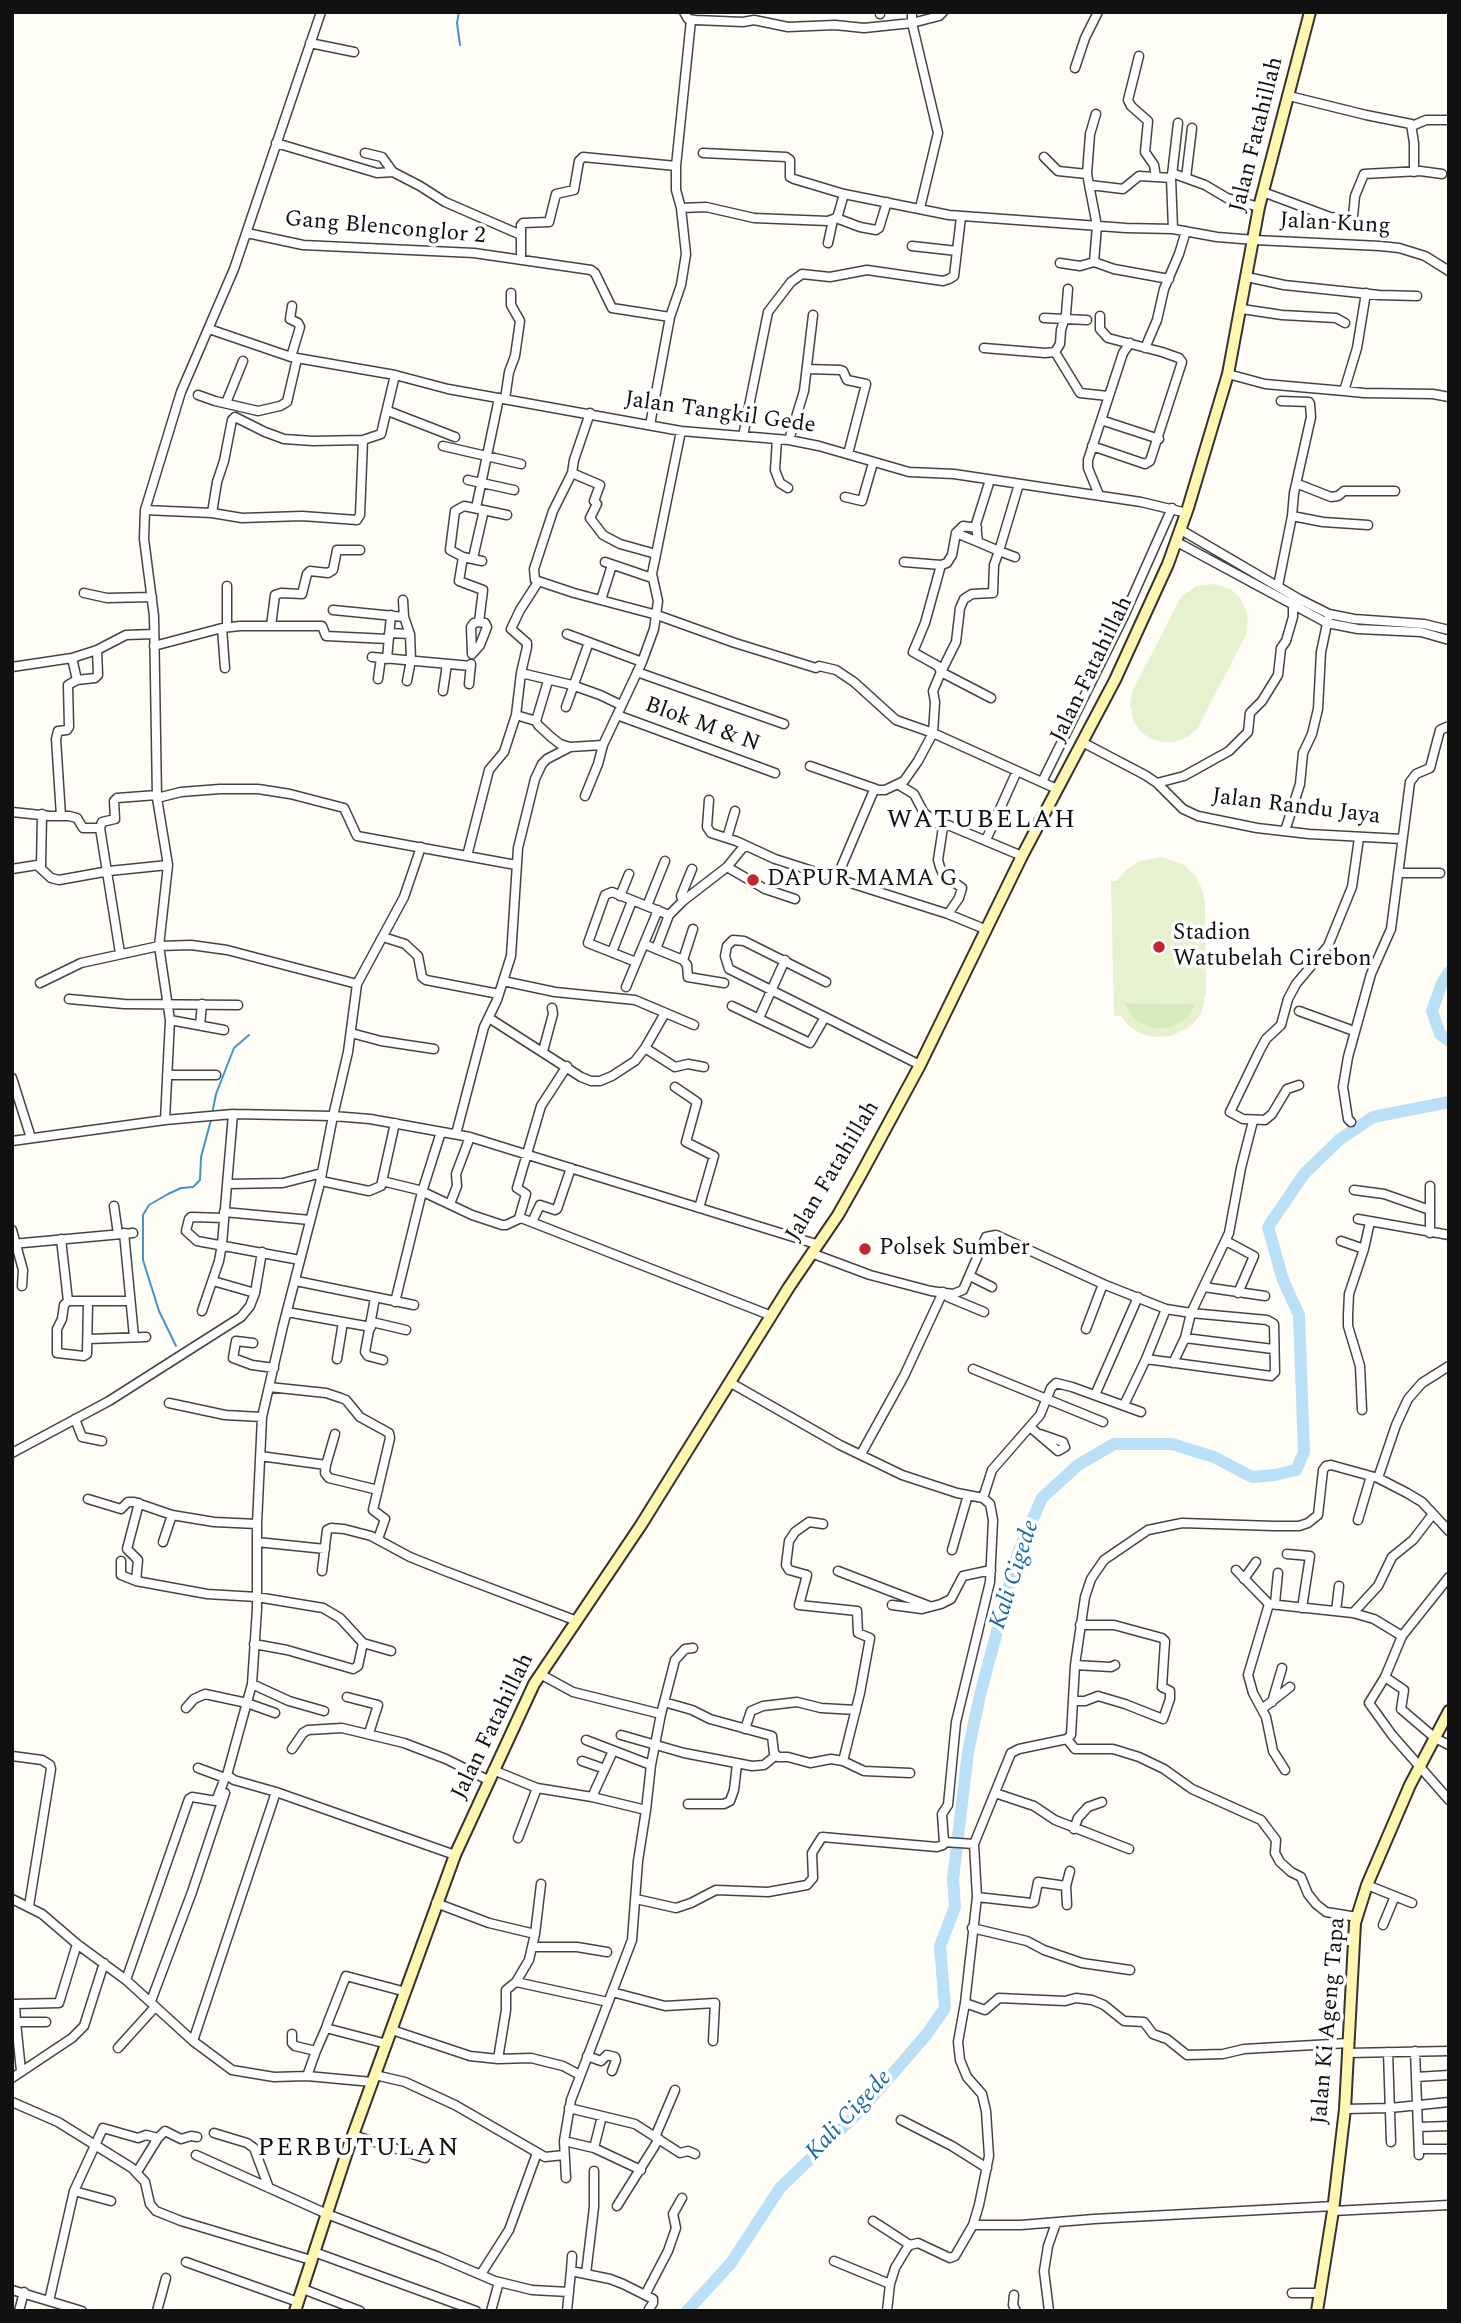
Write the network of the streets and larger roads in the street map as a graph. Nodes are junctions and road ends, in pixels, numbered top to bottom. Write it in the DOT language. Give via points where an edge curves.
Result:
graph roads {
  1 [pos="321,12"];
  2 [pos="684,12"];
  3 [pos="912,12"];
  4 [pos="943,12"];
  5 [pos="1098,12"];
  6 [pos="1310,12"];
  7 [pos="755,16"];
  8 [pos="691,20"];
  9 [pos="912,23"];
  10 [pos="310,43"];
  11 [pos="354,52"];
  12 [pos="1139,56"];
  13 [pos="1075,68"];
  14 [pos="1289,96"];
  15 [pos="1097,114"];
  16 [pos="1449,120"];
  17 [pos="1178,123"];
  18 [pos="1412,126"];
  19 [pos="1192,128"];
  20 [pos="276,144"];
  21 [pos="365,153"];
  22 [pos="703,153"];
  23 [pos="1044,157"];
  24 [pos="676,166"];
  25 [pos="393,172"];
  26 [pos="1414,172"];
  27 [pos="1087,174"];
  28 [pos="1442,174"];
  29 [pos="1172,176"];
  30 [pos="1156,177"];
  31 [pos="1186,178"];
  32 [pos="1090,185"];
  33 [pos="1263,192"];
  34 [pos="844,194"];
  35 [pos="887,202"];
  36 [pos="1259,206"];
  37 [pos="681,208"];
  38 [pos="920,208"];
  39 [pos="961,217"];
  40 [pos="834,219"];
  41 [pos="1097,226"];
  42 [pos="1173,229"];
  43 [pos="1185,231"];
  44 [pos="247,233"];
  45 [pos="521,235"];
  46 [pos="1255,240"];
  47 [pos="828,243"];
  48 [pos="912,246"];
  49 [pos="957,251"];
  50 [pos="521,260"];
  51 [pos="1094,262"];
  52 [pos="1060,263"];
  53 [pos="1449,271"];
  54 [pos="1247,277"];
  55 [pos="1168,279"];
  56 [pos="1068,289"];
  57 [pos="511,293"];
  58 [pos="1366,293"];
  59 [pos="1417,296"];
  60 [pos="292,306"];
  61 [pos="1242,309"];
  62 [pos="813,315"];
  63 [pos="1100,316"];
  64 [pos="670,317"];
  65 [pos="1044,318"];
  66 [pos="1065,320"];
  67 [pos="1087,320"];
  68 [pos="1345,323"];
  69 [pos="209,329"];
  70 [pos="1130,343"];
  71 [pos="984,348"];
  72 [pos="1145,348"];
  73 [pos="1055,352"];
  74 [pos="294,358"];
  75 [pos="243,361"];
  76 [pos="807,369"];
  77 [pos="1228,374"];
  78 [pos="396,375"];
  79 [pos="1344,391"];
  80 [pos="198,394"];
  81 [pos="1108,396"];
  82 [pos="1449,397"];
  83 [pos="502,399"];
  84 [pos="1281,401"];
  85 [pos="226,403"];
  86 [pos="388,411"];
  87 [pos="590,413"];
  88 [pos="1101,421"];
  89 [pos="650,425"];
  90 [pos="681,431"];
  91 [pos="743,436"];
  92 [pos="455,437"];
  93 [pos="777,439"];
  94 [pos="1159,439"];
  95 [pos="363,440"];
  96 [pos="789,440"];
  97 [pos="443,446"];
  98 [pos="1092,446"];
  99 [pos="848,454"];
  100 [pos="487,457"];
  101 [pos="873,463"];
  102 [pos="521,464"];
  103 [pos="572,473"];
  104 [pos="468,480"];
  105 [pos="990,480"];
  106 [pos="481,483"];
  107 [pos="1019,484"];
  108 [pos="1298,484"];
  109 [pos="788,488"];
  110 [pos="514,490"];
  111 [pos="1395,491"];
  112 [pos="1098,495"];
  113 [pos="845,497"];
  114 [pos="1172,508"];
  115 [pos="480,509"];
  116 [pos="145,510"];
  117 [pos="212,513"];
  118 [pos="1187,513"];
  119 [pos="507,515"];
  120 [pos="1292,516"];
  121 [pos="1368,525"];
  122 [pos="977,528"];
  123 [pos="956,533"];
  124 [pos="1179,536"];
  125 [pos="978,542"];
  126 [pos="360,550"];
  127 [pos="999,551"];
  128 [pos="656,554"];
  129 [pos="463,557"];
  130 [pos="1015,557"];
  131 [pos="473,558"];
  132 [pos="482,561"];
  133 [pos="904,562"];
  134 [pos="941,565"];
  135 [pos="652,578"];
  136 [pos="538,582"];
  137 [pos="227,586"];
  138 [pos="1278,586"];
  139 [pos="84,593"];
  140 [pos="152,597"];
  141 [pos="402,600"];
  142 [pos="601,600"];
  143 [pos="1293,603"];
  144 [pos="333,610"];
  145 [pos="391,615"];
  146 [pos="657,615"];
  147 [pos="404,617"];
  148 [pos="1328,618"];
  149 [pos="480,622"];
  150 [pos="271,626"];
  151 [pos="225,628"];
  152 [pos="1449,631"];
  153 [pos="154,634"];
  154 [pos="410,634"];
  155 [pos="567,634"];
  156 [pos="389,636"];
  157 [pos="1449,640"];
  158 [pos="589,642"];
  159 [pos="154,646"];
  160 [pos="97,650"];
  161 [pos="472,654"];
  162 [pos="72,658"];
  163 [pos="380,658"];
  164 [pos="411,660"];
  165 [pos="642,662"];
  166 [pos="447,664"];
  167 [pos="471,666"];
  168 [pos="12,667"];
  169 [pos="225,668"];
  170 [pos="637,672"];
  171 [pos="941,672"];
  172 [pos="522,673"];
  173 [pos="378,679"];
  174 [pos="77,680"];
  175 [pos="407,681"];
  176 [pos="548,681"];
  177 [pos="469,684"];
  178 [pos="572,685"];
  179 [pos="443,691"];
  180 [pos="991,698"];
  181 [pos="621,705"];
  182 [pos="566,707"];
  183 [pos="516,715"];
  184 [pos="617,715"];
  185 [pos="536,721"];
  186 [pos="784,724"];
  187 [pos="1449,726"];
  188 [pos="933,733"];
  189 [pos="1082,742"];
  190 [pos="603,745"];
  191 [pos="570,747"];
  192 [pos="810,766"];
  193 [pos="1017,771"];
  194 [pos="775,773"];
  195 [pos="1042,782"];
  196 [pos="1157,783"];
  197 [pos="899,785"];
  198 [pos="876,789"];
  199 [pos="1057,789"];
  200 [pos="157,796"];
  201 [pos="585,796"];
  202 [pos="709,800"];
  203 [pos="735,811"];
  204 [pos="12,812"];
  205 [pos="42,814"];
  206 [pos="61,816"];
  207 [pos="943,827"];
  208 [pos="100,828"];
  209 [pos="1285,831"];
  210 [pos="727,838"];
  211 [pos="1359,838"];
  212 [pos="1402,839"];
  213 [pos="986,840"];
  214 [pos="745,845"];
  215 [pos="421,847"];
  216 [pos="467,856"];
  217 [pos="1022,856"];
  218 [pos="665,861"];
  219 [pos="168,865"];
  220 [pos="516,865"];
  221 [pos="41,866"];
  222 [pos="727,867"];
  223 [pos="12,869"];
  224 [pos="692,869"];
  225 [pos="108,871"];
  226 [pos="1399,873"];
  227 [pos="1440,873"];
  228 [pos="629,874"];
  229 [pos="837,877"];
  230 [pos="620,895"];
  231 [pos="795,899"];
  232 [pos="632,901"];
  233 [pos="682,901"];
  234 [pos="647,906"];
  235 [pos="659,911"];
  236 [pos="948,914"];
  237 [pos="669,915"];
  238 [pos="693,929"];
  239 [pos="987,930"];
  240 [pos="383,937"];
  241 [pos="644,944"];
  242 [pos="159,946"];
  243 [pos="656,949"];
  244 [pos="612,952"];
  245 [pos="120,953"];
  246 [pos="683,960"];
  247 [pos="785,960"];
  248 [pos="636,962"];
  249 [pos="503,981"];
  250 [pos="826,982"];
  251 [pos="40,983"];
  252 [pos="724,983"];
  253 [pos="357,984"];
  254 [pos="626,987"];
  255 [pos="772,990"];
  256 [pos="499,994"];
  257 [pos="69,999"];
  258 [pos="168,1003"];
  259 [pos="202,1004"];
  260 [pos="237,1006"];
  261 [pos="732,1006"];
  262 [pos="552,1008"];
  263 [pos="1299,1011"];
  264 [pos="665,1013"];
  265 [pos="825,1017"];
  266 [pos="489,1018"];
  267 [pos="759,1018"];
  268 [pos="170,1020"];
  269 [pos="200,1025"];
  270 [pos="694,1026"];
  271 [pos="224,1030"];
  272 [pos="1354,1031"];
  273 [pos="351,1033"];
  274 [pos="645,1048"];
  275 [pos="434,1049"];
  276 [pos="543,1051"];
  277 [pos="920,1065"];
  278 [pos="568,1066"];
  279 [pos="704,1067"];
  280 [pos="167,1075"];
  281 [pos="216,1075"];
  282 [pos="12,1078"];
  283 [pos="1300,1085"];
  284 [pos="675,1087"];
  285 [pos="233,1114"];
  286 [pos="333,1116"];
  287 [pos="165,1120"];
  288 [pos="1253,1121"];
  289 [pos="1350,1122"];
  290 [pos="395,1123"];
  291 [pos="440,1132"];
  292 [pos="456,1134"];
  293 [pos="470,1137"];
  294 [pos="31,1138"];
  295 [pos="12,1141"];
  296 [pos="527,1154"];
  297 [pos="571,1168"];
  298 [pos="321,1177"];
  299 [pos="382,1181"];
  300 [pos="228,1184"];
  301 [pos="1430,1186"];
  302 [pos="1354,1190"];
  303 [pos="422,1192"];
  304 [pos="450,1204"];
  305 [pos="114,1206"];
  306 [pos="699,1208"];
  307 [pos="1430,1210"];
  308 [pos="224,1215"];
  309 [pos="519,1218"];
  310 [pos="1358,1219"];
  311 [pos="310,1220"];
  312 [pos="532,1222"];
  313 [pos="1370,1222"];
  314 [pos="12,1230"];
  315 [pos="125,1233"];
  316 [pos="1430,1233"];
  317 [pos="1449,1235"];
  318 [pos="61,1239"];
  319 [pos="1226,1241"];
  320 [pos="1341,1241"];
  321 [pos="14,1244"];
  322 [pos="222,1244"];
  323 [pos="1364,1248"];
  324 [pos="814,1249"];
  325 [pos="262,1252"];
  326 [pos="300,1260"];
  327 [pos="970,1276"];
  328 [pos="212,1281"];
  329 [pos="296,1281"];
  330 [pos="1103,1284"];
  331 [pos="22,1286"];
  332 [pos="992,1287"];
  333 [pos="1204,1287"];
  334 [pos="255,1293"];
  335 [pos="1238,1293"];
  336 [pos="942,1294"];
  337 [pos="1265,1296"];
  338 [pos="1138,1297"];
  339 [pos="375,1298"];
  340 [pos="68,1301"];
  341 [pos="88,1301"];
  342 [pos="129,1301"];
  343 [pos="395,1302"];
  344 [pos="414,1305"];
  345 [pos="1166,1308"];
  346 [pos="202,1311"];
  347 [pos="287,1312"];
  348 [pos="984,1312"];
  349 [pos="1191,1313"];
  350 [pos="772,1316"];
  351 [pos="343,1322"];
  352 [pos="372,1325"];
  353 [pos="1086,1329"];
  354 [pos="406,1330"];
  355 [pos="134,1337"];
  356 [pos="146,1337"];
  357 [pos="1185,1338"];
  358 [pos="88,1339"];
  359 [pos="253,1343"];
  360 [pos="1273,1349"];
  361 [pos="337,1359"];
  362 [pos="1146,1359"];
  363 [pos="383,1360"];
  364 [pos="1173,1363"];
  365 [pos="1449,1366"];
  366 [pos="274,1368"];
  367 [pos="973,1368"];
  368 [pos="731,1384"];
  369 [pos="269,1387"];
  370 [pos="1095,1395"];
  371 [pos="1046,1400"];
  372 [pos="169,1403"];
  373 [pos="1124,1405"];
  374 [pos="1362,1410"];
  375 [pos="1141,1412"];
  376 [pos="262,1417"];
  377 [pos="76,1422"];
  378 [pos="1103,1422"];
  379 [pos="1030,1427"];
  380 [pos="335,1434"];
  381 [pos="1040,1434"];
  382 [pos="102,1441"];
  383 [pos="12,1453"];
  384 [pos="862,1454"];
  385 [pos="260,1456"];
  386 [pos="327,1465"];
  387 [pos="1374,1477"];
  388 [pos="378,1490"];
  389 [pos="968,1495"];
  390 [pos="983,1498"];
  391 [pos="88,1499"];
  392 [pos="139,1503"];
  393 [pos="1433,1514"];
  394 [pos="172,1515"];
  395 [pos="1358,1520"];
  396 [pos="257,1524"];
  397 [pos="823,1524"];
  398 [pos="1449,1531"];
  399 [pos="379,1539"];
  400 [pos="163,1542"];
  401 [pos="257,1542"];
  402 [pos="325,1549"];
  403 [pos="952,1550"];
  404 [pos="1287,1554"];
  405 [pos="121,1561"];
  406 [pos="1256,1562"];
  407 [pos="991,1570"];
  408 [pos="1236,1570"];
  409 [pos="322,1571"];
  410 [pos="838,1571"];
  411 [pos="1278,1573"];
  412 [pos="1449,1577"];
  413 [pos="1244,1579"];
  414 [pos="136,1581"];
  415 [pos="1339,1586"];
  416 [pos="257,1597"];
  417 [pos="1272,1603"];
  418 [pos="892,1605"];
  419 [pos="932,1607"];
  420 [pos="1303,1608"];
  421 [pos="1336,1611"];
  422 [pos="1353,1613"];
  423 [pos="577,1621"];
  424 [pos="1080,1625"];
  425 [pos="1402,1636"];
  426 [pos="363,1643"];
  427 [pos="254,1644"];
  428 [pos="693,1648"];
  429 [pos="391,1651"];
  430 [pos="1075,1665"];
  431 [pos="1115,1665"];
  432 [pos="1282,1668"];
  433 [pos="540,1674"];
  434 [pos="1385,1677"];
  435 [pos="252,1684"];
  436 [pos="1290,1687"];
  437 [pos="347,1697"];
  438 [pos="1074,1701"];
  439 [pos="664,1702"];
  440 [pos="1272,1702"];
  441 [pos="247,1703"];
  442 [pos="186,1708"];
  443 [pos="1262,1709"];
  444 [pos="856,1710"];
  445 [pos="324,1711"];
  446 [pos="1449,1711"];
  447 [pos="275,1713"];
  448 [pos="661,1714"];
  449 [pos="745,1729"];
  450 [pos="369,1733"];
  451 [pos="621,1735"];
  452 [pos="1435,1738"];
  453 [pos="1067,1739"];
  454 [pos="586,1740"];
  455 [pos="654,1744"];
  456 [pos="1449,1745"];
  457 [pos="292,1749"];
  458 [pos="612,1751"];
  459 [pos="12,1756"];
  460 [pos="775,1756"];
  461 [pos="582,1760"];
  462 [pos="843,1761"];
  463 [pos="737,1764"];
  464 [pos="651,1765"];
  465 [pos="1420,1767"];
  466 [pos="198,1768"];
  467 [pos="605,1769"];
  468 [pos="1285,1770"];
  469 [pos="909,1773"];
  470 [pos="491,1775"];
  471 [pos="227,1777"];
  472 [pos="537,1788"];
  473 [pos="276,1792"];
  474 [pos="995,1793"];
  475 [pos="592,1797"];
  476 [pos="1449,1800"];
  477 [pos="1102,1802"];
  478 [pos="688,1804"];
  479 [pos="646,1810"];
  480 [pos="1074,1829"];
  481 [pos="518,1838"];
  482 [pos="947,1842"];
  483 [pos="972,1843"];
  484 [pos="1129,1849"];
  485 [pos="455,1855"];
  486 [pos="1070,1871"];
  487 [pos="541,1884"];
  488 [pos="1367,1885"];
  489 [pos="1066,1886"];
  490 [pos="1395,1896"];
  491 [pos="977,1897"];
  492 [pos="12,1899"];
  493 [pos="636,1899"];
  494 [pos="436,1903"];
  495 [pos="1412,1903"];
  496 [pos="1067,1905"];
  497 [pos="29,1906"];
  498 [pos="1357,1917"];
  499 [pos="1382,1925"];
  500 [pos="972,1928"];
  501 [pos="535,1934"];
  502 [pos="76,1944"];
  503 [pos="533,1947"];
  504 [pos="607,1952"];
  505 [pos="104,1963"];
  506 [pos="1130,1970"];
  507 [pos="126,1979"];
  508 [pos="516,1982"];
  509 [pos="406,1992"];
  510 [pos="612,1992"];
  511 [pos="608,2002"];
  512 [pos="965,2003"];
  513 [pos="153,2004"];
  514 [pos="16,2022"];
  515 [pos="46,2022"];
  516 [pos="326,2028"];
  517 [pos="392,2030"];
  518 [pos="292,2034"];
  519 [pos="193,2041"];
  520 [pos="713,2041"];
  521 [pos="387,2044"];
  522 [pos="118,2048"];
  523 [pos="1349,2048"];
  524 [pos="1449,2050"];
  525 [pos="316,2051"];
  526 [pos="1415,2051"];
  527 [pos="1388,2052"];
  528 [pos="587,2056"];
  529 [pos="498,2059"];
  530 [pos="21,2071"];
  531 [pos="612,2071"];
  532 [pos="580,2075"];
  533 [pos="1449,2075"];
  534 [pos="307,2076"];
  535 [pos="1416,2077"];
  536 [pos="12,2078"];
  537 [pos="374,2078"];
  538 [pos="675,2090"];
  539 [pos="12,2102"];
  540 [pos="1449,2102"];
  541 [pos="1417,2104"];
  542 [pos="569,2108"];
  543 [pos="1390,2108"];
  544 [pos="1345,2109"];
  545 [pos="602,2116"];
  546 [pos="901,2120"];
  547 [pos="1449,2126"];
  548 [pos="1418,2127"];
  549 [pos="214,2133"];
  550 [pos="353,2135"];
  551 [pos="197,2137"];
  552 [pos="158,2138"];
  553 [pos="657,2138"];
  554 [pos="564,2141"];
  555 [pos="1391,2142"];
  556 [pos="94,2145"];
  557 [pos="594,2148"];
  558 [pos="1449,2149"];
  559 [pos="537,2153"];
  560 [pos="695,2154"];
  561 [pos="196,2155"];
  562 [pos="564,2155"];
  563 [pos="425,2158"];
  564 [pos="987,2168"];
  565 [pos="641,2170"];
  566 [pos="594,2171"];
  567 [pos="137,2172"];
  568 [pos="566,2178"];
  569 [pos="269,2188"];
  570 [pos="74,2191"];
  571 [pos="682,2197"];
  572 [pos="111,2201"];
  573 [pos="1449,2205"];
  574 [pos="617,2206"];
  575 [pos="1333,2209"];
  576 [pos="327,2214"];
  577 [pos="873,2221"];
  578 [pos="1056,2223"];
  579 [pos="973,2225"];
  580 [pos="910,2245"];
  581 [pos="313,2256"];
  582 [pos="572,2256"];
  583 [pos="834,2261"];
  584 [pos="186,2262"];
  585 [pos="571,2271"];
  586 [pos="481,2274"];
  587 [pos="586,2274"];
  588 [pos="166,2278"];
  589 [pos="499,2282"];
  590 [pos="890,2284"];
  591 [pos="303,2289"];
  592 [pos="12,2290"];
  593 [pos="24,2292"];
  594 [pos="569,2292"];
  595 [pos="1292,2293"];
  596 [pos="1321,2293"];
  597 [pos="645,2295"];
  598 [pos="1014,2295"];
  599 [pos="48,2301"];
  600 [pos="297,2306"];
  601 [pos="649,2309"];
  602 [pos="19,2311"];
  603 [pos="82,2311"];
  604 [pos="157,2311"];
  605 [pos="360,2311"];
  606 [pos="476,2311"];
  607 [pos="491,2311"];
  608 [pos="567,2311"];
  609 [pos="887,2311"];
  610 [pos="1016,2311"];
  611 [pos="1049,2311"];
  612 [pos="1317,2311"];
  1 -- 10 [label="street"];
  2 -- 8 [label="street"];
  3 -- 9 [label="street"];
  4 -- 9 [label="street"];
  5 -- 13 [label="street"];
  6 -- 14 [label="street, Jalan Fatahillah"];
  7 -- 8 [label="street" via="743,22"];
  7 -- 9 [label="street" via="788,27"];
  8 -- 24 [label="street"];
  9 -- 38 [label="street" via="938,133"];
  10 -- 11 [label="street"];
  10 -- 20 [label="street"];
  12 -- 30 [label="street" via="1128,100 1148,121 1145,152"];
  14 -- 18 [label="street"];
  14 -- 33 [label="street, Jalan Fatahillah"];
  15 -- 27 [label="street" via="1090,134"];
  16 -- 18 [label="street" via="1426,120"];
  17 -- 29 [label="street"];
  18 -- 26 [label="street"];
  19 -- 31 [label="street"];
  20 -- 25 [label="street" via="377,173"];
  20 -- 44 [label="street"];
  21 -- 25 [label="street" via="382,157"];
  22 -- 34 [label="street, Jalan Kung" via="786,157 790,177"];
  23 -- 27 [label="street" via="1058,171"];
  24 -- 37 [label="street"];
  24 -- 45 [label="street" via="583,157 574,190 556,194 549,222 523,223"];
  25 -- 45 [label="street" via="461,211"];
  26 -- 28 [label="street"];
  26 -- 33 [label="street" via="1364,174 1351,219 1330,217"];
  27 -- 32 [label="street"];
  29 -- 30 [label="street"];
  29 -- 31 [label="street"];
  29 -- 42 [label="street"];
  30 -- 32 [label="street" via="1139,176 1123,189"];
  31 -- 36 [label="street" via="1227,198"];
  32 -- 41 [label="street"];
  33 -- 36 [label="street, Jalan Fatahillah"];
  34 -- 35 [label="street, Jalan Kung"];
  34 -- 40 [label="street"];
  35 -- 38 [label="street, Jalan Kung"];
  35 -- 40 [label="street" via="876,230"];
  36 -- 46 [label="street, Jalan Fatahillah"];
  37 -- 40 [label="street" via="706,207 762,219"];
  37 -- 64 [label="street" via="686,254"];
  38 -- 39 [label="street, Jalan Kung"];
  39 -- 41 [label="street, Jalan Kung"];
  39 -- 49 [label="street"];
  40 -- 47 [label="street"];
  41 -- 42 [label="street, Jalan Kung"];
  41 -- 51 [label="street"];
  42 -- 43 [label="street, Jalan Kung"];
  43 -- 46 [label="street, Jalan Kung"];
  43 -- 55 [label="street"];
  44 -- 50 [label="street, Gang Blenconglor 2" via="303,245 469,252"];
  44 -- 69 [label="street"];
  45 -- 50 [label="street"];
  46 -- 53 [label="street, Jalan Kung" via="1399,248 1425,256"];
  46 -- 54 [label="street, Jalan Fatahillah"];
  48 -- 49 [label="street"];
  49 -- 91 [label="street" via="954,276 943,281 867,270 796,278 768,312"];
  50 -- 64 [label="street, Gang Blenconglor 2" via="591,270 612,308"];
  51 -- 52 [label="street" via="1080,266"];
  51 -- 55 [label="street"];
  54 -- 58 [label="street"];
  54 -- 61 [label="street, Jalan Fatahillah"];
  55 -- 72 [label="street"];
  56 -- 66 [label="street"];
  57 -- 83 [label="street" via="511,305 520,321"];
  58 -- 59 [label="street"];
  58 -- 79 [label="street"];
  60 -- 74 [label="street" via="290,319 300,327"];
  61 -- 68 [label="street" via="1336,318"];
  61 -- 77 [label="street, Jalan Fatahillah"];
  62 -- 76 [label="street"];
  63 -- 70 [label="street" via="1105,336"];
  64 -- 89 [label="street"];
  65 -- 66 [label="street"];
  66 -- 67 [label="street"];
  66 -- 73 [label="street"];
  69 -- 74 [label="street, Jalan Tangkil Gede"];
  69 -- 116 [label="street" via="181,392"];
  70 -- 72 [label="street"];
  70 -- 81 [label="street" via="1122,353"];
  71 -- 73 [label="street"];
  72 -- 94 [label="street" via="1182,362"];
  73 -- 81 [label="street" via="1078,391"];
  74 -- 78 [label="street, Jalan Tangkil Gede"];
  74 -- 85 [label="street" via="284,405 258,411"];
  75 -- 85 [label="street"];
  76 -- 96 [label="street"];
  76 -- 99 [label="street" via="840,370 847,380 866,384"];
  77 -- 79 [label="street" via="1265,384"];
  77 -- 118 [label="street, Jalan Fatahillah"];
  78 -- 83 [label="street, Jalan Tangkil Gede"];
  78 -- 86 [label="street"];
  79 -- 82 [label="street"];
  80 -- 85 [label="street"];
  81 -- 88 [label="street"];
  83 -- 87 [label="street, Jalan Tangkil Gede"];
  83 -- 100 [label="street"];
  84 -- 108 [label="street" via="1310,404"];
  86 -- 92 [label="street"];
  86 -- 95 [label="street" via="381,434"];
  87 -- 89 [label="street, Jalan Tangkil Gede"];
  87 -- 103 [label="street"];
  88 -- 94 [label="street"];
  88 -- 98 [label="street"];
  89 -- 90 [label="street, Jalan Tangkil Gede"];
  90 -- 91 [label="street, Jalan Tangkil Gede"];
  90 -- 128 [label="street"];
  91 -- 93 [label="street, Jalan Tangkil Gede"];
  93 -- 96 [label="street, Jalan Tangkil Gede"];
  93 -- 109 [label="street" via="775,470 780,483"];
  94 -- 98 [label="street" via="1145,464"];
  95 -- 117 [label="street" via="357,520 242,518"];
  95 -- 117 [label="street" via="284,439 235,417"];
  96 -- 99 [label="street, Jalan Tangkil Gede"];
  97 -- 100 [label="street"];
  98 -- 112 [label="street" via="1088,468"];
  99 -- 101 [label="street, Jalan Tangkil Gede"];
  100 -- 102 [label="street"];
  100 -- 106 [label="street"];
  101 -- 105 [label="street, Jalan Tangkil Gede" via="909,472"];
  101 -- 113 [label="street" via="864,498"];
  103 -- 128 [label="street" via="600,485 590,517 603,535"];
  103 -- 136 [label="street" via="553,511 534,569"];
  104 -- 106 [label="street"];
  105 -- 107 [label="street, Jalan Tangkil Gede"];
  105 -- 122 [label="street"];
  106 -- 110 [label="street"];
  106 -- 115 [label="street"];
  107 -- 112 [label="street, Jalan Tangkil Gede"];
  107 -- 127 [label="street"];
  108 -- 111 [label="street" via="1331,497 1344,491"];
  108 -- 120 [label="street"];
  112 -- 114 [label="street, Jalan Tangkil Gede"];
  114 -- 118 [label="street, Jalan Tangkil Gede"];
  114 -- 195 [label="street"];
  115 -- 119 [label="street"];
  115 -- 129 [label="street" via="464,506 455,511 450,547"];
  115 -- 131 [label="street"];
  116 -- 117 [label="street"];
  116 -- 140 [label="street"];
  118 -- 124 [label="street, Jalan Fatahillah"];
  120 -- 121 [label="street"];
  120 -- 138 [label="street"];
  122 -- 123 [label="street" via="963,526"];
  122 -- 125 [label="street"];
  123 -- 125 [label="street"];
  123 -- 134 [label="street" via="949,561"];
  124 -- 138 [label="street"];
  124 -- 143 [label="street"];
  124 -- 189 [label="street, Jalan Fatahillah"];
  125 -- 127 [label="street"];
  126 -- 150 [label="street" via="337,550 333,570 307,574 303,594 275,595"];
  127 -- 130 [label="street"];
  127 -- 171 [label="street" via="993,593 964,598 956,642"];
  128 -- 135 [label="street"];
  129 -- 131 [label="street"];
  129 -- 149 [label="street" via="459,581 483,590"];
  131 -- 132 [label="street"];
  133 -- 134 [label="street"];
  134 -- 171 [label="street" via="913,652"];
  135 -- 142 [label="street" via="609,564"];
  135 -- 146 [label="street" via="659,601"];
  136 -- 142 [label="street"];
  136 -- 172 [label="street" via="511,629 527,643"];
  137 -- 151 [label="street"];
  138 -- 148 [label="street"];
  139 -- 140 [label="street" via="107,598"];
  140 -- 153 [label="street"];
  141 -- 147 [label="street"];
  142 -- 146 [label="street"];
  143 -- 148 [label="street"];
  143 -- 196 [label="street" via="1278,675 1250,713 1248,732 1229,751 1178,779"];
  144 -- 145 [label="street" via="368,608"];
  145 -- 147 [label="street"];
  145 -- 156 [label="street"];
  146 -- 165 [label="street"];
  146 -- 188 [label="street" via="816,668 836,670 896,720"];
  147 -- 154 [label="street"];
  148 -- 152 [label="street" via="1424,624"];
  148 -- 157 [label="street" via="1358,629 1421,632"];
  148 -- 209 [label="street" via="1318,709"];
  149 -- 161 [label="street" via="471,627"];
  149 -- 161 [label="street" via="486,627"];
  150 -- 151 [label="street"];
  150 -- 156 [label="street" via="322,626 326,636"];
  151 -- 159 [label="street"];
  151 -- 169 [label="street"];
  153 -- 159 [label="street"];
  153 -- 160 [label="street" via="126,635"];
  154 -- 156 [label="street"];
  154 -- 164 [label="street"];
  155 -- 158 [label="street"];
  156 -- 163 [label="street"];
  158 -- 165 [label="street"];
  158 -- 178 [label="street"];
  159 -- 200 [label="street"];
  160 -- 162 [label="street"];
  160 -- 174 [label="street" via="98,676"];
  161 -- 167 [label="street"];
  162 -- 168 [label="street"];
  162 -- 174 [label="street"];
  163 -- 164 [label="street"];
  163 -- 173 [label="street"];
  164 -- 166 [label="street"];
  164 -- 175 [label="street"];
  165 -- 170 [label="street"];
  166 -- 167 [label="street"];
  166 -- 179 [label="street"];
  167 -- 177 [label="street"];
  170 -- 181 [label="street"];
  170 -- 186 [label="street"];
  171 -- 180 [label="street"];
  171 -- 188 [label="street" via="933,691"];
  172 -- 176 [label="street"];
  172 -- 183 [label="street"];
  174 -- 206 [label="street" via="68,685 68,729 58,731 56,739"];
  176 -- 178 [label="street"];
  176 -- 185 [label="street"];
  178 -- 181 [label="street"];
  178 -- 182 [label="street"];
  181 -- 184 [label="street"];
  183 -- 185 [label="street"];
  183 -- 216 [label="street" via="504,752 489,770"];
  184 -- 190 [label="street"];
  184 -- 194 [label="street, Blok M & N"];
  185 -- 191 [label="street" via="560,744"];
  187 -- 212 [label="street" via="1440,730 1430,768 1412,778"];
  188 -- 193 [label="street"];
  188 -- 197 [label="street"];
  189 -- 196 [label="street, Jalan Randu Jaya"];
  189 -- 199 [label="street, Jalan Fatahillah"];
  190 -- 191 [label="street"];
  190 -- 201 [label="street"];
  191 -- 220 [label="street" via="547,759 535,779"];
  192 -- 198 [label="street"];
  193 -- 195 [label="street"];
  193 -- 213 [label="street"];
  195 -- 199 [label="street"];
  196 -- 209 [label="street, Jalan Randu Jaya" via="1189,812"];
  197 -- 198 [label="street"];
  197 -- 207 [label="street" via="914,794 924,813"];
  198 -- 229 [label="street"];
  199 -- 217 [label="street, Jalan Fatahillah"];
  200 -- 208 [label="street" via="117,798 115,820 102,822"];
  200 -- 215 [label="street" via="220,789 290,794 344,808 357,836"];
  200 -- 219 [label="street"];
  202 -- 210 [label="street" via="708,830"];
  203 -- 210 [label="street"];
  204 -- 205 [label="street"];
  205 -- 206 [label="street"];
  205 -- 221 [label="street"];
  206 -- 208 [label="street" via="77,818 83,828"];
  207 -- 213 [label="street"];
  207 -- 236 [label="street" via="940,867 962,887"];
  208 -- 225 [label="street"];
  209 -- 211 [label="street, Jalan Randu Jaya"];
  210 -- 214 [label="street"];
  211 -- 212 [label="street, Jalan Randu Jaya"];
  211 -- 288 [label="street" via="1352,887 1328,946 1296,984 1281,1025 1266,1039 1230,1111"];
  212 -- 226 [label="street"];
  213 -- 217 [label="street"];
  214 -- 222 [label="street"];
  214 -- 229 [label="street"];
  215 -- 216 [label="street"];
  215 -- 240 [label="street" via="412,879"];
  216 -- 220 [label="street"];
  217 -- 239 [label="street, Jalan Fatahillah"];
  218 -- 234 [label="street"];
  219 -- 225 [label="street"];
  219 -- 242 [label="street"];
  220 -- 249 [label="street" via="513,942"];
  221 -- 223 [label="street"];
  221 -- 225 [label="street" via="55,880"];
  222 -- 231 [label="street" via="765,889"];
  222 -- 233 [label="street"];
  224 -- 233 [label="street"];
  225 -- 245 [label="street"];
  226 -- 227 [label="street"];
  226 -- 272 [label="street" via="1391,929"];
  228 -- 230 [label="street"];
  229 -- 236 [label="street"];
  230 -- 232 [label="street"];
  230 -- 244 [label="street" via="605,895 587,942"];
  232 -- 234 [label="street"];
  232 -- 244 [label="street"];
  233 -- 237 [label="street"];
  234 -- 235 [label="street"];
  235 -- 237 [label="street"];
  235 -- 241 [label="street"];
  236 -- 239 [label="street"];
  237 -- 243 [label="street"];
  238 -- 246 [label="street"];
  239 -- 277 [label="street, Jalan Fatahillah"];
  240 -- 253 [label="street"];
  240 -- 256 [label="street" via="405,944 418,956 426,980"];
  241 -- 243 [label="street"];
  241 -- 248 [label="street"];
  242 -- 245 [label="street"];
  242 -- 253 [label="street" via="209,947"];
  242 -- 258 [label="street"];
  243 -- 246 [label="street"];
  244 -- 248 [label="street"];
  245 -- 251 [label="street" via="76,964"];
  246 -- 252 [label="street" via="688,977"];
  247 -- 250 [label="street"];
  247 -- 255 [label="street"];
  247 -- 255 [label="street" via="744,941 733,940 727,946 729,969"];
  248 -- 254 [label="street"];
  249 -- 256 [label="street"];
  249 -- 264 [label="street" via="635,1000"];
  253 -- 273 [label="street"];
  255 -- 265 [label="street"];
  255 -- 267 [label="street"];
  256 -- 266 [label="street"];
  257 -- 258 [label="street"];
  258 -- 259 [label="street"];
  258 -- 268 [label="street"];
  259 -- 260 [label="street"];
  259 -- 269 [label="street"];
  261 -- 267 [label="street"];
  262 -- 276 [label="street"];
  263 -- 272 [label="street"];
  264 -- 270 [label="street"];
  264 -- 274 [label="street"];
  265 -- 267 [label="street" via="810,1043"];
  265 -- 277 [label="street"];
  266 -- 276 [label="street"];
  266 -- 292 [label="street"];
  268 -- 269 [label="street"];
  268 -- 280 [label="street"];
  269 -- 271 [label="street"];
  272 -- 289 [label="street" via="1343,1087"];
  273 -- 275 [label="street"];
  273 -- 286 [label="street"];
  274 -- 278 [label="street" via="635,1061 600,1082 582,1077"];
  274 -- 279 [label="street" via="675,1067"];
  276 -- 278 [label="street"];
  277 -- 324 [label="street, Jalan Fatahillah" via="838,1215"];
  278 -- 296 [label="street" via="541,1106"];
  280 -- 281 [label="street"];
  280 -- 287 [label="street"];
  282 -- 294 [label="street"];
  283 -- 288 [label="street" via="1287,1089 1268,1118"];
  284 -- 306 [label="street" via="697,1102 686,1142 714,1156"];
  285 -- 286 [label="street"];
  285 -- 287 [label="street"];
  285 -- 300 [label="street"];
  286 -- 290 [label="street"];
  286 -- 298 [label="street"];
  287 -- 294 [label="street"];
  288 -- 319 [label="street"];
  290 -- 291 [label="street"];
  290 -- 299 [label="street"];
  291 -- 292 [label="street"];
  291 -- 303 [label="street"];
  292 -- 293 [label="street"];
  293 -- 296 [label="street"];
  293 -- 304 [label="street"];
  294 -- 295 [label="street"];
  296 -- 297 [label="street"];
  296 -- 309 [label="street" via="517,1188 526,1194"];
  297 -- 306 [label="street"];
  297 -- 312 [label="street" via="557,1209 540,1205"];
  298 -- 299 [label="street" via="369,1191"];
  298 -- 300 [label="street"];
  298 -- 311 [label="street"];
  299 -- 303 [label="street"];
  300 -- 308 [label="street"];
  301 -- 307 [label="street"];
  302 -- 307 [label="street" via="1384,1194"];
  303 -- 304 [label="street"];
  303 -- 343 [label="street"];
  304 -- 309 [label="street" via="502,1225"];
  305 -- 315 [label="street"];
  306 -- 324 [label="street"];
  307 -- 316 [label="street"];
  308 -- 311 [label="street"];
  308 -- 322 [label="street"];
  308 -- 322 [label="street" via="195,1216 185,1228 197,1241"];
  309 -- 312 [label="street"];
  310 -- 313 [label="street"];
  311 -- 326 [label="street"];
  312 -- 350 [label="street"];
  313 -- 316 [label="street"];
  313 -- 323 [label="street"];
  314 -- 321 [label="street"];
  315 -- 318 [label="street"];
  315 -- 342 [label="street"];
  316 -- 317 [label="street"];
  318 -- 321 [label="street"];
  318 -- 340 [label="street"];
  319 -- 333 [label="street"];
  319 -- 335 [label="street" via="1254,1256"];
  320 -- 323 [label="street"];
  321 -- 331 [label="street" via="23,1270"];
  322 -- 325 [label="street"];
  322 -- 328 [label="street"];
  323 -- 374 [label="street" via="1349,1294 1348,1315 1360,1366"];
  324 -- 336 [label="street" via="870,1275"];
  324 -- 350 [label="street, Jalan Fatahillah"];
  325 -- 326 [label="street"];
  325 -- 334 [label="street"];
  326 -- 329 [label="street"];
  327 -- 330 [label="street" via="989,1235 996,1235"];
  327 -- 332 [label="street"];
  327 -- 336 [label="street" via="963,1290"];
  328 -- 334 [label="street"];
  328 -- 346 [label="street"];
  329 -- 339 [label="street"];
  329 -- 347 [label="street"];
  330 -- 338 [label="street"];
  330 -- 353 [label="street"];
  333 -- 335 [label="street"];
  333 -- 349 [label="street"];
  334 -- 377 [label="street" via="241,1317 218,1334"];
  335 -- 337 [label="street"];
  336 -- 348 [label="street"];
  336 -- 384 [label="street"];
  338 -- 345 [label="street"];
  338 -- 370 [label="street"];
  339 -- 343 [label="street"];
  339 -- 352 [label="street"];
  340 -- 341 [label="street"];
  340 -- 358 [label="street" via="57,1329 56,1352 84,1356"];
  341 -- 342 [label="street"];
  341 -- 358 [label="street"];
  342 -- 355 [label="street"];
  343 -- 344 [label="street"];
  345 -- 349 [label="street"];
  345 -- 362 [label="street"];
  347 -- 351 [label="street"];
  347 -- 366 [label="street"];
  349 -- 357 [label="street"];
  349 -- 360 [label="street" via="1272,1322"];
  350 -- 368 [label="street, Jalan Fatahillah"];
  351 -- 352 [label="street"];
  351 -- 361 [label="street"];
  352 -- 354 [label="street"];
  352 -- 363 [label="street" via="366,1354"];
  355 -- 356 [label="street"];
  355 -- 358 [label="street"];
  357 -- 360 [label="street"];
  357 -- 364 [label="street"];
  359 -- 366 [label="street" via="236,1341 233,1358"];
  360 -- 364 [label="street" via="1275,1371 1271,1376"];
  362 -- 364 [label="street"];
  362 -- 373 [label="street"];
  365 -- 387 [label="street" via="1422,1383 1408,1399"];
  366 -- 369 [label="street"];
  367 -- 371 [label="street"];
  368 -- 384 [label="street"];
  368 -- 423 [label="street, Jalan Fatahillah"];
  369 -- 376 [label="street"];
  369 -- 388 [label="street" via="341,1398 360,1417 389,1433"];
  370 -- 371 [label="street" via="1058,1383"];
  370 -- 373 [label="street"];
  371 -- 378 [label="street"];
  371 -- 379 [label="street"];
  372 -- 376 [label="street" via="225,1415"];
  373 -- 375 [label="street"];
  376 -- 385 [label="street"];
  377 -- 382 [label="street" via="83,1438"];
  377 -- 383 [label="street"];
  379 -- 381 [label="street"];
  379 -- 390 [label="street" via="992,1470"];
  380 -- 386 [label="street"];
  384 -- 389 [label="street" via="902,1475"];
  385 -- 386 [label="street"];
  385 -- 396 [label="street"];
  386 -- 388 [label="street" via="329,1478"];
  387 -- 393 [label="street" via="1422,1502"];
  387 -- 395 [label="street"];
  387 -- 424 [label="street" via="1326,1466 1318,1515 1299,1526 1182,1523 1148,1531 1104,1560 1091,1579"];
  388 -- 399 [label="street" via="373,1511 385,1521"];
  389 -- 390 [label="street"];
  389 -- 403 [label="street"];
  390 -- 407 [label="street" via="990,1504 993,1520"];
  391 -- 392 [label="street" via="121,1509 128,1502"];
  392 -- 394 [label="street"];
  392 -- 414 [label="street" via="127,1549 138,1560"];
  393 -- 398 [label="street"];
  393 -- 422 [label="street" via="1392,1557 1378,1586"];
  394 -- 396 [label="street"];
  394 -- 400 [label="street"];
  396 -- 401 [label="street"];
  397 -- 444 [label="street" via="806,1523 792,1536 787,1567 807,1575 799,1606 858,1612 858,1633 870,1639"];
  399 -- 402 [label="street" via="331,1528"];
  399 -- 423 [label="street" via="433,1566"];
  401 -- 402 [label="street"];
  401 -- 416 [label="street"];
  402 -- 409 [label="street"];
  404 -- 420 [label="street" via="1310,1556"];
  405 -- 414 [label="street" via="121,1575"];
  406 -- 413 [label="street"];
  407 -- 419 [label="street" via="963,1576 951,1599"];
  407 -- 482 [label="street" via="956,1722 948,1805 942,1814"];
  408 -- 413 [label="street"];
  410 -- 419 [label="street"];
  411 -- 417 [label="street"];
  412 -- 425 [label="street"];
  413 -- 417 [label="street"];
  414 -- 416 [label="street" via="207,1594"];
  415 -- 421 [label="street"];
  416 -- 426 [label="street" via="329,1611"];
  416 -- 427 [label="street"];
  417 -- 420 [label="street"];
  417 -- 443 [label="street" via="1249,1671"];
  418 -- 419 [label="street"];
  420 -- 421 [label="street"];
  421 -- 422 [label="street"];
  422 -- 425 [label="street"];
  423 -- 433 [label="street, Jalan Fatahillah"];
  424 -- 430 [label="street"];
  424 -- 438 [label="street" via="1114,1625 1162,1638 1163,1686 1170,1691 1170,1699 1163,1719 1098,1696"];
  425 -- 434 [label="street"];
  426 -- 427 [label="street" via="358,1666 353,1669"];
  426 -- 429 [label="street"];
  427 -- 435 [label="street"];
  428 -- 439 [label="street" via="678,1654"];
  430 -- 431 [label="street"];
  430 -- 438 [label="street"];
  432 -- 440 [label="street"];
  433 -- 448 [label="street" via="573,1692"];
  433 -- 470 [label="street, Jalan Fatahillah"];
  434 -- 452 [label="street" via="1404,1690 1401,1709"];
  434 -- 465 [label="street" via="1369,1703"];
  435 -- 441 [label="street"];
  435 -- 445 [label="street"];
  436 -- 440 [label="street"];
  437 -- 450 [label="street" via="378,1705"];
  438 -- 453 [label="street"];
  439 -- 448 [label="street"];
  439 -- 449 [label="street"];
  440 -- 443 [label="street"];
  441 -- 442 [label="street" via="205,1694"];
  441 -- 447 [label="street"];
  441 -- 471 [label="street"];
  443 -- 468 [label="street" via="1273,1751"];
  444 -- 449 [label="street" via="797,1702 763,1706 751,1712"];
  444 -- 462 [label="street"];
  446 -- 452 [label="street, Jalan Ki Ageng Tapa"];
  448 -- 455 [label="street"];
  449 -- 460 [label="street" via="772,1736"];
  450 -- 457 [label="street" via="312,1728 303,1732"];
  450 -- 470 [label="street"];
  451 -- 455 [label="street"];
  452 -- 456 [label="street"];
  452 -- 465 [label="street, Jalan Ki Ageng Tapa"];
  453 -- 474 [label="street" via="1011,1753"];
  453 -- 498 [label="street" via="1075,1749 1114,1748 1139,1757 1192,1789 1261,1820 1276,1840 1280,1862 1301,1877 1316,1904 1326,1912"];
  454 -- 458 [label="street"];
  455 -- 463 [label="street"];
  455 -- 464 [label="street"];
  458 -- 464 [label="street"];
  458 -- 467 [label="street"];
  459 -- 497 [label="street" via="42,1760 51,1769"];
  460 -- 462 [label="street" via="810,1763"];
  460 -- 463 [label="street" via="762,1766"];
  461 -- 467 [label="street"];
  462 -- 469 [label="street" via="864,1771"];
  463 -- 478 [label="street" via="730,1801"];
  464 -- 479 [label="street"];
  465 -- 476 [label="street"];
  465 -- 488 [label="street, Jalan Ki Ageng Tapa"];
  466 -- 471 [label="street"];
  467 -- 475 [label="street"];
  470 -- 472 [label="street"];
  470 -- 485 [label="street, Jalan Fatahillah"];
  471 -- 473 [label="street"];
  471 -- 507 [label="street" via="216,1801 189,1799"];
  471 -- 513 [label="street"];
  472 -- 475 [label="street"];
  472 -- 481 [label="street"];
  473 -- 485 [label="street"];
  473 -- 519 [label="street"];
  474 -- 480 [label="street" via="1034,1805"];
  474 -- 483 [label="street"];
  475 -- 479 [label="street"];
  477 -- 480 [label="street" via="1088,1807"];
  479 -- 493 [label="street"];
  480 -- 484 [label="street"];
  482 -- 483 [label="street"];
  482 -- 493 [label="street" via="937,1847 822,1837 812,1853 813,1878 807,1885 768,1892 716,1890 676,1908"];
  483 -- 491 [label="street"];
  485 -- 494 [label="street, Jalan Fatahillah"];
  486 -- 489 [label="street"];
  487 -- 501 [label="street"];
  488 -- 490 [label="street"];
  488 -- 498 [label="street, Jalan Ki Ageng Tapa"];
  489 -- 491 [label="street" via="1038,1882 1031,1903"];
  489 -- 496 [label="street"];
  490 -- 495 [label="street"];
  490 -- 499 [label="street"];
  491 -- 500 [label="street"];
  492 -- 497 [label="street"];
  493 -- 510 [label="street" via="629,1950"];
  494 -- 501 [label="street"];
  494 -- 509 [label="street, Jalan Fatahillah"];
  497 -- 502 [label="street"];
  498 -- 523 [label="street, Jalan Ki Ageng Tapa"];
  500 -- 506 [label="street" via="1027,1941 1082,1963"];
  500 -- 512 [label="street"];
  501 -- 503 [label="street"];
  502 -- 505 [label="street"];
  502 -- 514 [label="street" via="59,2003 16,2003"];
  503 -- 504 [label="street"];
  503 -- 508 [label="street"];
  505 -- 507 [label="street"];
  505 -- 530 [label="street" via="84,2026"];
  507 -- 513 [label="street"];
  508 -- 511 [label="street"];
  508 -- 529 [label="street" via="507,1989"];
  509 -- 516 [label="street" via="346,1976"];
  509 -- 517 [label="street, Jalan Fatahillah"];
  510 -- 511 [label="street"];
  510 -- 520 [label="street" via="665,2006 716,2004"];
  511 -- 528 [label="street"];
  512 -- 523 [label="street" via="985,2010 999,1998 1092,2000 1123,2021 1144,2022 1153,2034 1187,2055 1244,2049"];
  512 -- 564 [label="street" via="958,2053 967,2077 982,2094 989,2135"];
  513 -- 519 [label="street"];
  513 -- 522 [label="street"];
  514 -- 515 [label="street"];
  514 -- 530 [label="street"];
  516 -- 521 [label="street"];
  516 -- 525 [label="street"];
  517 -- 521 [label="street, Jalan Fatahillah"];
  517 -- 529 [label="street" via="470,2056"];
  518 -- 525 [label="street" via="295,2046"];
  519 -- 534 [label="street" via="237,2073"];
  521 -- 537 [label="street, Jalan Fatahillah"];
  523 -- 527 [label="street"];
  523 -- 544 [label="street, Jalan Ki Ageng Tapa"];
  524 -- 526 [label="street"];
  525 -- 534 [label="street"];
  526 -- 527 [label="street"];
  526 -- 535 [label="street"];
  527 -- 543 [label="street"];
  528 -- 531 [label="street" via="601,2061 607,2054 615,2057"];
  528 -- 532 [label="street"];
  529 -- 532 [label="street" via="531,2058"];
  530 -- 536 [label="street"];
  532 -- 542 [label="street"];
  533 -- 535 [label="street"];
  534 -- 537 [label="street"];
  535 -- 541 [label="street"];
  537 -- 550 [label="street, Jalan Fatahillah"];
  537 -- 559 [label="street" via="405,2082 455,2105"];
  538 -- 553 [label="street"];
  539 -- 556 [label="street" via="58,2122"];
  540 -- 541 [label="street"];
  541 -- 543 [label="street"];
  541 -- 548 [label="street"];
  542 -- 545 [label="street"];
  542 -- 554 [label="street"];
  543 -- 544 [label="street"];
  543 -- 555 [label="street"];
  544 -- 575 [label="street, Jalan Ki Ageng Tapa"];
  545 -- 553 [label="street" via="635,2124"];
  545 -- 557 [label="street"];
  546 -- 564 [label="street"];
  547 -- 548 [label="street"];
  548 -- 558 [label="street" via="1419,2152"];
  549 -- 569 [label="street" via="254,2148"];
  550 -- 563 [label="street"];
  550 -- 576 [label="street, Jalan Fatahillah"];
  551 -- 552 [label="street" via="181,2140 165,2131"];
  552 -- 556 [label="street" via="138,2138 104,2127"];
  552 -- 567 [label="street"];
  553 -- 560 [label="street" via="682,2154"];
  553 -- 565 [label="street"];
  554 -- 557 [label="street"];
  554 -- 562 [label="street"];
  556 -- 567 [label="street"];
  556 -- 570 [label="street"];
  557 -- 565 [label="street"];
  559 -- 562 [label="street" via="548,2158"];
  559 -- 586 [label="street" via="509,2230"];
  561 -- 569 [label="street"];
  562 -- 568 [label="street"];
  564 -- 579 [label="street"];
  565 -- 574 [label="street"];
  566 -- 587 [label="street"];
  567 -- 581 [label="street" via="156,2211"];
  569 -- 576 [label="street"];
  570 -- 572 [label="street"];
  570 -- 599 [label="street"];
  571 -- 597 [label="street" via="673,2214 676,2228 668,2251"];
  573 -- 575 [label="street"];
  575 -- 578 [label="street"];
  575 -- 596 [label="street, Jalan Ki Ageng Tapa"];
  576 -- 581 [label="street, Jalan Fatahillah"];
  576 -- 586 [label="street"];
  577 -- 580 [label="street"];
  578 -- 579 [label="street"];
  578 -- 611 [label="street" via="1044,2271"];
  579 -- 580 [label="street" via="952,2258 922,2244"];
  580 -- 590 [label="street"];
  581 -- 591 [label="street, Jalan Fatahillah"];
  581 -- 606 [label="street"];
  582 -- 585 [label="street"];
  583 -- 590 [label="street"];
  584 -- 600 [label="street"];
  585 -- 587 [label="street"];
  585 -- 594 [label="street"];
  586 -- 589 [label="street"];
  587 -- 597 [label="street"];
  588 -- 604 [label="street"];
  589 -- 594 [label="street"];
  589 -- 607 [label="street"];
  590 -- 609 [label="street"];
  591 -- 600 [label="street, Jalan Fatahillah"];
  591 -- 605 [label="street"];
  592 -- 593 [label="street"];
  593 -- 599 [label="street"];
  593 -- 602 [label="street"];
  594 -- 608 [label="street"];
  595 -- 596 [label="street"];
  596 -- 612 [label="street, Jalan Ki Ageng Tapa"];
  597 -- 601 [label="street" via="654,2300"];
  598 -- 610 [label="street"];
  599 -- 603 [label="street"];
}
